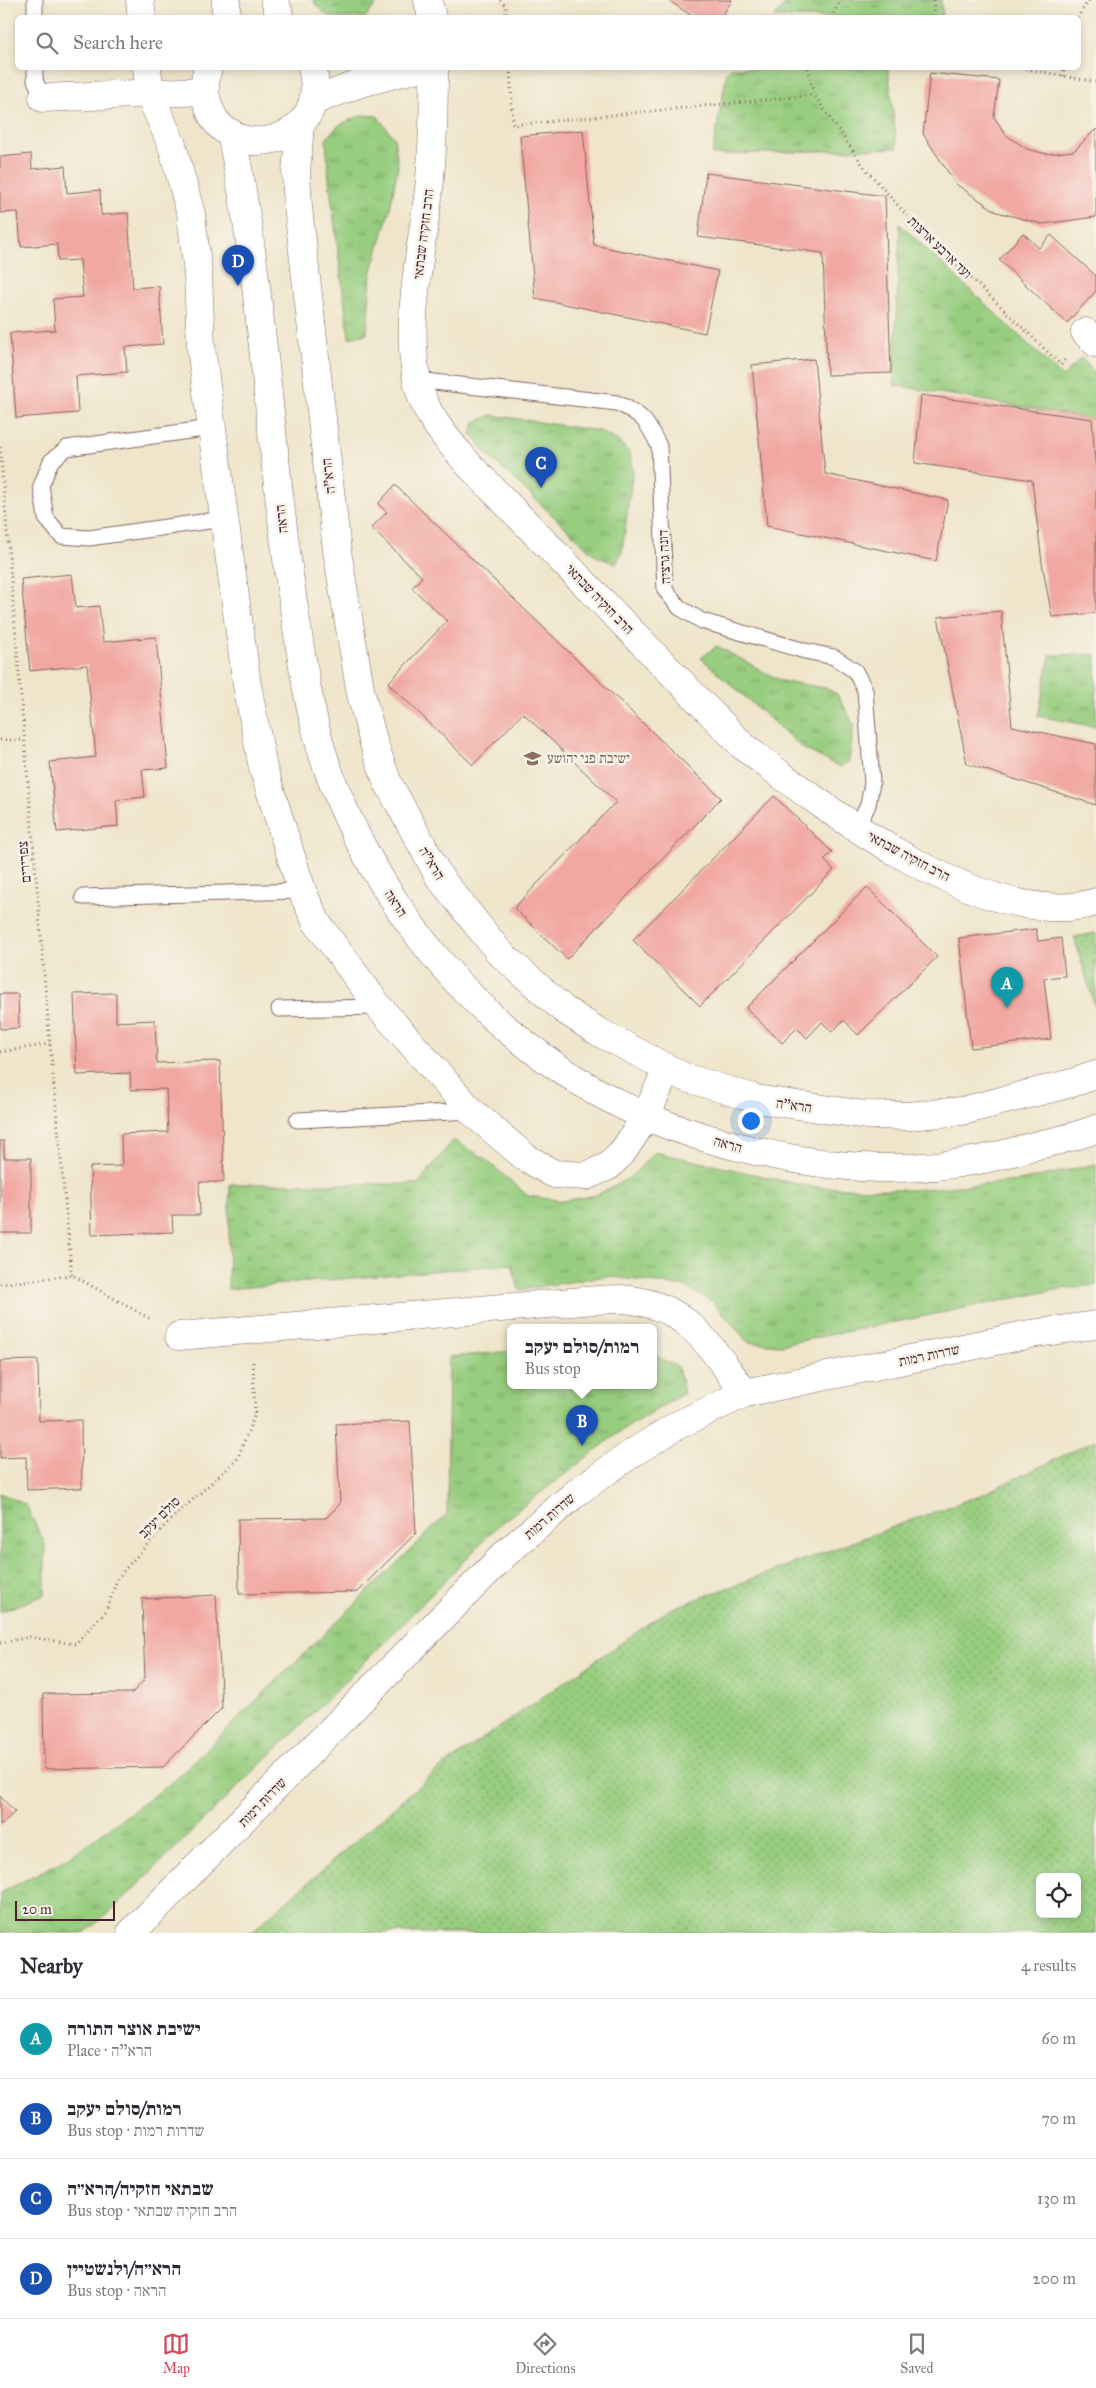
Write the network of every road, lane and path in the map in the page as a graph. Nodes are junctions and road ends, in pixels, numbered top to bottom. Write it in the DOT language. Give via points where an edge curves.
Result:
graph roads {
  1 [pos="35,0"];
  2 [pos="140,0"];
  3 [pos="226,0"];
  4 [pos="275,0"];
  5 [pos="428,0"];
  6 [pos="500,0"];
  7 [pos="841,0"];
  8 [pos="934,0"];
  9 [pos="1089,0"];
  10 [pos="35,15"];
  11 [pos="142,15"];
  12 [pos="226,15"];
  13 [pos="279,15"];
  14 [pos="431,15"];
  15 [pos="506,15"];
  16 [pos="833,15"];
  17 [pos="935,15"];
  18 [pos="1079,15"];
  19 [pos="35,70"];
  20 [pos="147,70"];
  21 [pos="312,70"];
  22 [pos="410,70"];
  23 [pos="434,70"];
  24 [pos="510,70"];
  25 [pos="808,70"];
  26 [pos="1031,70"];
  27 [pos="1064,70"];
  28 [pos="1063,76"];
  29 [pos="207,79"];
  30 [pos="1096,82"];
  31 [pos="150,95"];
  32 [pos="814,95"];
  33 [pos="43,98"];
  34 [pos="313,101"];
  35 [pos="300,125"];
  36 [pos="230,133"];
  37 [pos="1090,337"];
  38 [pos="417,380"];
  39 [pos="211,428"];
  40 [pos="0,447"];
  41 [pos="223,519"];
  42 [pos="0,740"];
  43 [pos="25,740"];
  44 [pos="857,828"];
  45 [pos="302,891"];
  46 [pos="83,897"];
  47 [pos="1096,902"];
  48 [pos="379,1007"];
  49 [pos="279,1009"];
  50 [pos="50,1044"];
  51 [pos="0,1052"];
  52 [pos="667,1069"];
  53 [pos="1096,1074"];
  54 [pos="471,1111"];
  55 [pos="646,1116"];
  56 [pos="297,1120"];
  57 [pos="1096,1130"];
  58 [pos="72,1275"];
  59 [pos="0,1284"];
  60 [pos="1096,1325"];
  61 [pos="252,1329"];
  62 [pos="179,1336"];
  63 [pos="745,1393"];
  64 [pos="0,1643"];
  65 [pos="132,1933"];
  1 -- 10 [label="lane"];
  2 -- 11 [label="street"];
  3 -- 12 [label="street"];
  4 -- 13 [label="street"];
  5 -- 14 [label="street"];
  6 -- 15 [label="path" via="506,6"];
  7 -- 16 [label="path"];
  8 -- 17 [label="path"];
  9 -- 18 [label="path"];
  19 -- 33 [label="lane" via="35,80"];
  20 -- 31 [label="street"];
  21 -- 34 [label="street"];
  22 -- 34 [label="street" via="361,83"];
  23 -- 38 [label="street, הרב חזקיה שבתאי" via="432,154 413,320"];
  24 -- 32 [label="path" via="513,125"];
  25 -- 32 [label="path, ועד ארבע ארצות"];
  26 -- 28 [label="path"];
  27 -- 28 [label="path"];
  28 -- 30 [label="path"];
  29 -- 31 [label="street"];
  29 -- 36 [label="street" via="208,108"];
  31 -- 33 [label="street"];
  31 -- 39 [label="street" via="172,145 192,214 201,348"];
  32 -- 37 [label="path, ועד ארבע ארצות" via="865,168 908,217 1061,365"];
  34 -- 35 [label="street"];
  35 -- 36 [label="street" via="274,140 259,142 244,140"];
  35 -- 52 [label="street, הרא''ה" via="296,172 298,207 337,551 361,694 387,781 440,878 500,953 563,1008 597,1031"];
  36 -- 55 [label="street, הראה" via="247,215 286,558 310,705 340,802 397,907 462,988 532,1050 570,1075"];
  38 -- 44 [label="street, הרב חזקיה שבתאי" via="424,403 438,426 470,466 743,746"];
  38 -- 44 [label="lane, דונה גרציה" via="617,403 638,413 650,427 659,446 666,590 680,608 702,622 834,657 855,671 865,690 872,783 868,805"];
  39 -- 41 [label="street"];
  39 -- 41 [label="lane" via="67,448 51,461 41,486 46,518 60,536 89,538"];
  40 -- 43 [label="path, צפרירים"];
  41 -- 45 [label="street" via="247,685 263,768"];
  42 -- 43 [label="path"];
  43 -- 50 [label="path, צפרירים"];
  44 -- 47 [label="street, הרב חזקיה שבתאי" via="891,850 962,884 1014,902 1050,908"];
  45 -- 46 [label="lane"];
  45 -- 48 [label="street" via="317,923"];
  48 -- 49 [label="lane"];
  48 -- 54 [label="street"];
  50 -- 51 [label="path"];
  50 -- 58 [label="path, צפרירים"];
  52 -- 53 [label="street, הרא''ה" via="756,1099 866,1115 908,1116 962,1111"];
  52 -- 55 [label="street"];
  54 -- 55 [label="street" via="525,1157 546,1170 554,1174 586,1176 609,1166 624,1150"];
  54 -- 56 [label="lane"];
  55 -- 57 [label="street, הראה" via="664,1125 744,1150 862,1167 910,1168 970,1162"];
  58 -- 59 [label="path"];
  58 -- 62 [label="path"];
  60 -- 63 [label="street, שדרות רמות" via="1030,1334"];
  61 -- 62 [label="street"];
  61 -- 63 [label="street" via="622,1299 654,1305 682,1317 703,1337"];
  61 -- 64 [label="path, סולם יעקב" via="255,1414 237,1460 169,1521 118,1576 106,1611 75,1644 30,1637"];
  63 -- 65 [label="street, שדרות רמות" via="676,1426 634,1452 576,1492 504,1555"];
}
